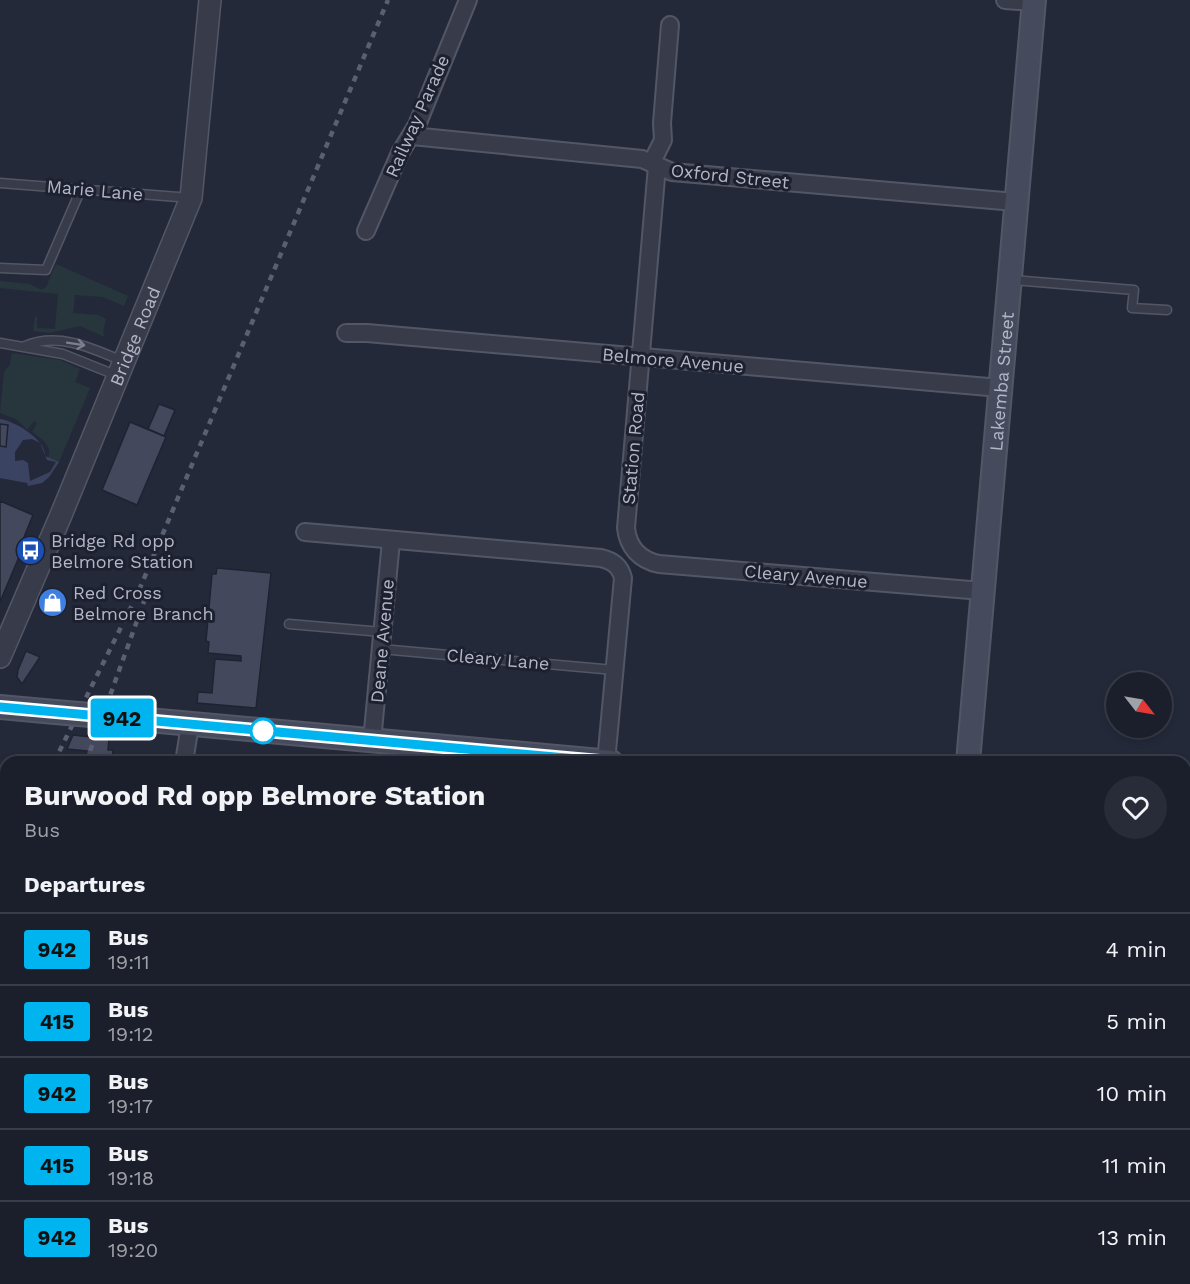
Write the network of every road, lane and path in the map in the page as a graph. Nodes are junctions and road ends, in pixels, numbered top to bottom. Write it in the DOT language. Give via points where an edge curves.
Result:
graph roads {
  1 [pos="210,0"];
  2 [pos="468,0"];
  3 [pos="1005,0"];
  4 [pos="1034,1"];
  5 [pos="670,25"];
  6 [pos="412,136"];
  7 [pos="655,164"];
  8 [pos="0,183"];
  9 [pos="81,189"];
  10 [pos="191,198"];
  11 [pos="1015,202"];
  12 [pos="366,231"];
  13 [pos="0,268"];
  14 [pos="1009,280"];
  15 [pos="1167,310"];
  16 [pos="346,333"];
  17 [pos="0,343"];
  18 [pos="25,346"];
  19 [pos="641,358"];
  20 [pos="122,369"];
  21 [pos="1000,388"];
  22 [pos="305,532"];
  23 [pos="391,541"];
  24 [pos="633,550"];
  25 [pos="982,591"];
  26 [pos="289,624"];
  27 [pos="382,641"];
  28 [pos="0,657"];
  29 [pos="614,669"];
  30 [pos="0,707"];
  31 [pos="190,725"];
  32 [pos="372,741"];
  33 [pos="410,754"];
  34 [pos="185,756"];
  35 [pos="459,756"];
  36 [pos="607,756"];
  37 [pos="968,756"];
  1 -- 10 [label="street, Bridge Road"];
  2 -- 6 [label="street, Railway Parade"];
  3 -- 4 [label="street"];
  4 -- 11 [label="main road, Lakemba Street"];
  5 -- 7 [label="street, Station Road" via="663,140"];
  6 -- 7 [label="street, Oxford Street" via="642,159"];
  6 -- 12 [label="street, Railway Parade" via="400,153"];
  7 -- 11 [label="street, Oxford Street" via="672,172"];
  7 -- 19 [label="street, Station Road"];
  8 -- 9 [label="lane, Marie Lane"];
  9 -- 10 [label="lane, Marie Lane"];
  9 -- 13 [label="lane" via="46,270"];
  10 -- 20 [label="street, Bridge Road"];
  11 -- 14 [label="main road, Lakemba Street"];
  14 -- 15 [label="lane" via="1134,290 1132,308"];
  14 -- 21 [label="main road, Lakemba Street"];
  16 -- 19 [label="street, Belmore Avenue"];
  17 -- 18 [label="lane"];
  18 -- 20 [label="lane" via="33,351 63,354"];
  18 -- 20 [label="lane, one-way" via="34,342 76,342"];
  19 -- 21 [label="street, Belmore Avenue"];
  19 -- 24 [label="street, Station Road" via="626,528"];
  20 -- 28 [label="street, Bridge Road" via="10,622"];
  21 -- 25 [label="main road, Lakemba Street"];
  22 -- 23 [label="street"];
  23 -- 27 [label="street, Deane Avenue"];
  23 -- 29 [label="street" via="601,558 616,565 622,578"];
  24 -- 25 [label="street, Cleary Avenue" via="659,564"];
  25 -- 37 [label="main road, Lakemba Street"];
  26 -- 27 [label="lane, Cleary Lane"];
  27 -- 29 [label="lane, Cleary Lane"];
  27 -- 32 [label="street, Deane Avenue"];
  29 -- 36 [label="street"];
  30 -- 31 [label="main road, bridge"];
  31 -- 32 [label="main road"];
  31 -- 34 [label="street"];
  32 -- 33 [label="main road"];
  33 -- 35 [label="main road"];
}
